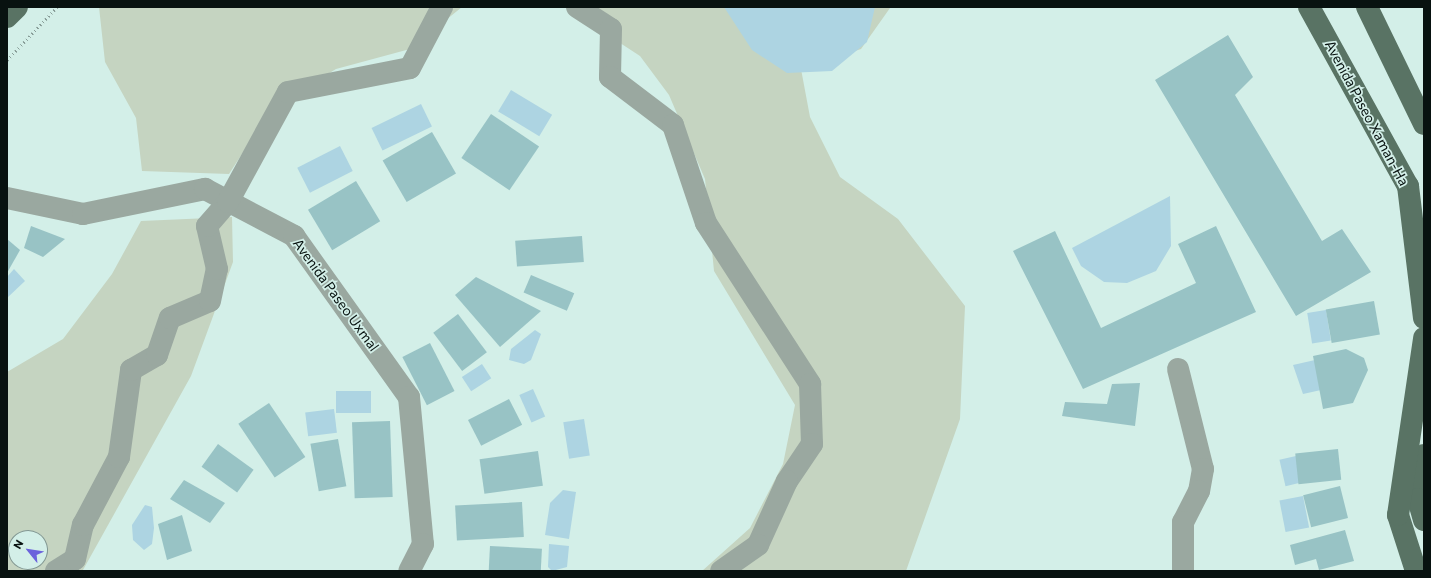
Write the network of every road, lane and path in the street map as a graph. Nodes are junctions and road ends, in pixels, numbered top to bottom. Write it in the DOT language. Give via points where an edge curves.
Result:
graph roads {
  1 [pos="17,7"];
  2 [pos="57,7"];
  3 [pos="442,7"];
  4 [pos="577,7"];
  5 [pos="1310,7"];
  6 [pos="1367,7"];
  7 [pos="7,17"];
  8 [pos="7,60"];
  9 [pos="1424,124"];
  10 [pos="7,198"];
  11 [pos="228,202"];
  12 [pos="1424,318"];
  13 [pos="1424,338"];
  14 [pos="1178,369"];
  15 [pos="1424,455"];
  16 [pos="1424,520"];
  17 [pos="56,571"];
  18 [pos="409,571"];
  19 [pos="721,571"];
  20 [pos="1184,571"];
  21 [pos="1416,571"];
  1 -- 7 [label="main road"];
  2 -- 8 [label="path"];
  3 -- 11 [label="street" via="410,68 288,92"];
  4 -- 19 [label="street" via="611,29 610,77 673,125 706,223 810,384 812,444 787,480 758,545"];
  5 -- 12 [label="main road, Avenida Paseo Xaman-Ha" via="1408,186"];
  6 -- 9 [label="main road"];
  10 -- 11 [label="street, Avenida Paseo Uxmal" via="83,214 205,189"];
  11 -- 17 [label="street" via="207,226 217,269 210,300 170,318 156,355 131,370 119,457 83,525 75,559"];
  11 -- 18 [label="street, Avenida Paseo Uxmal" via="294,236 409,397 422,544"];
  13 -- 21 [label="main road" via="1398,515"];
  14 -- 20 [label="street" via="1202,469 1199,491 1183,522"];
  15 -- 16 [label="main road" via="1418,499"];
}
